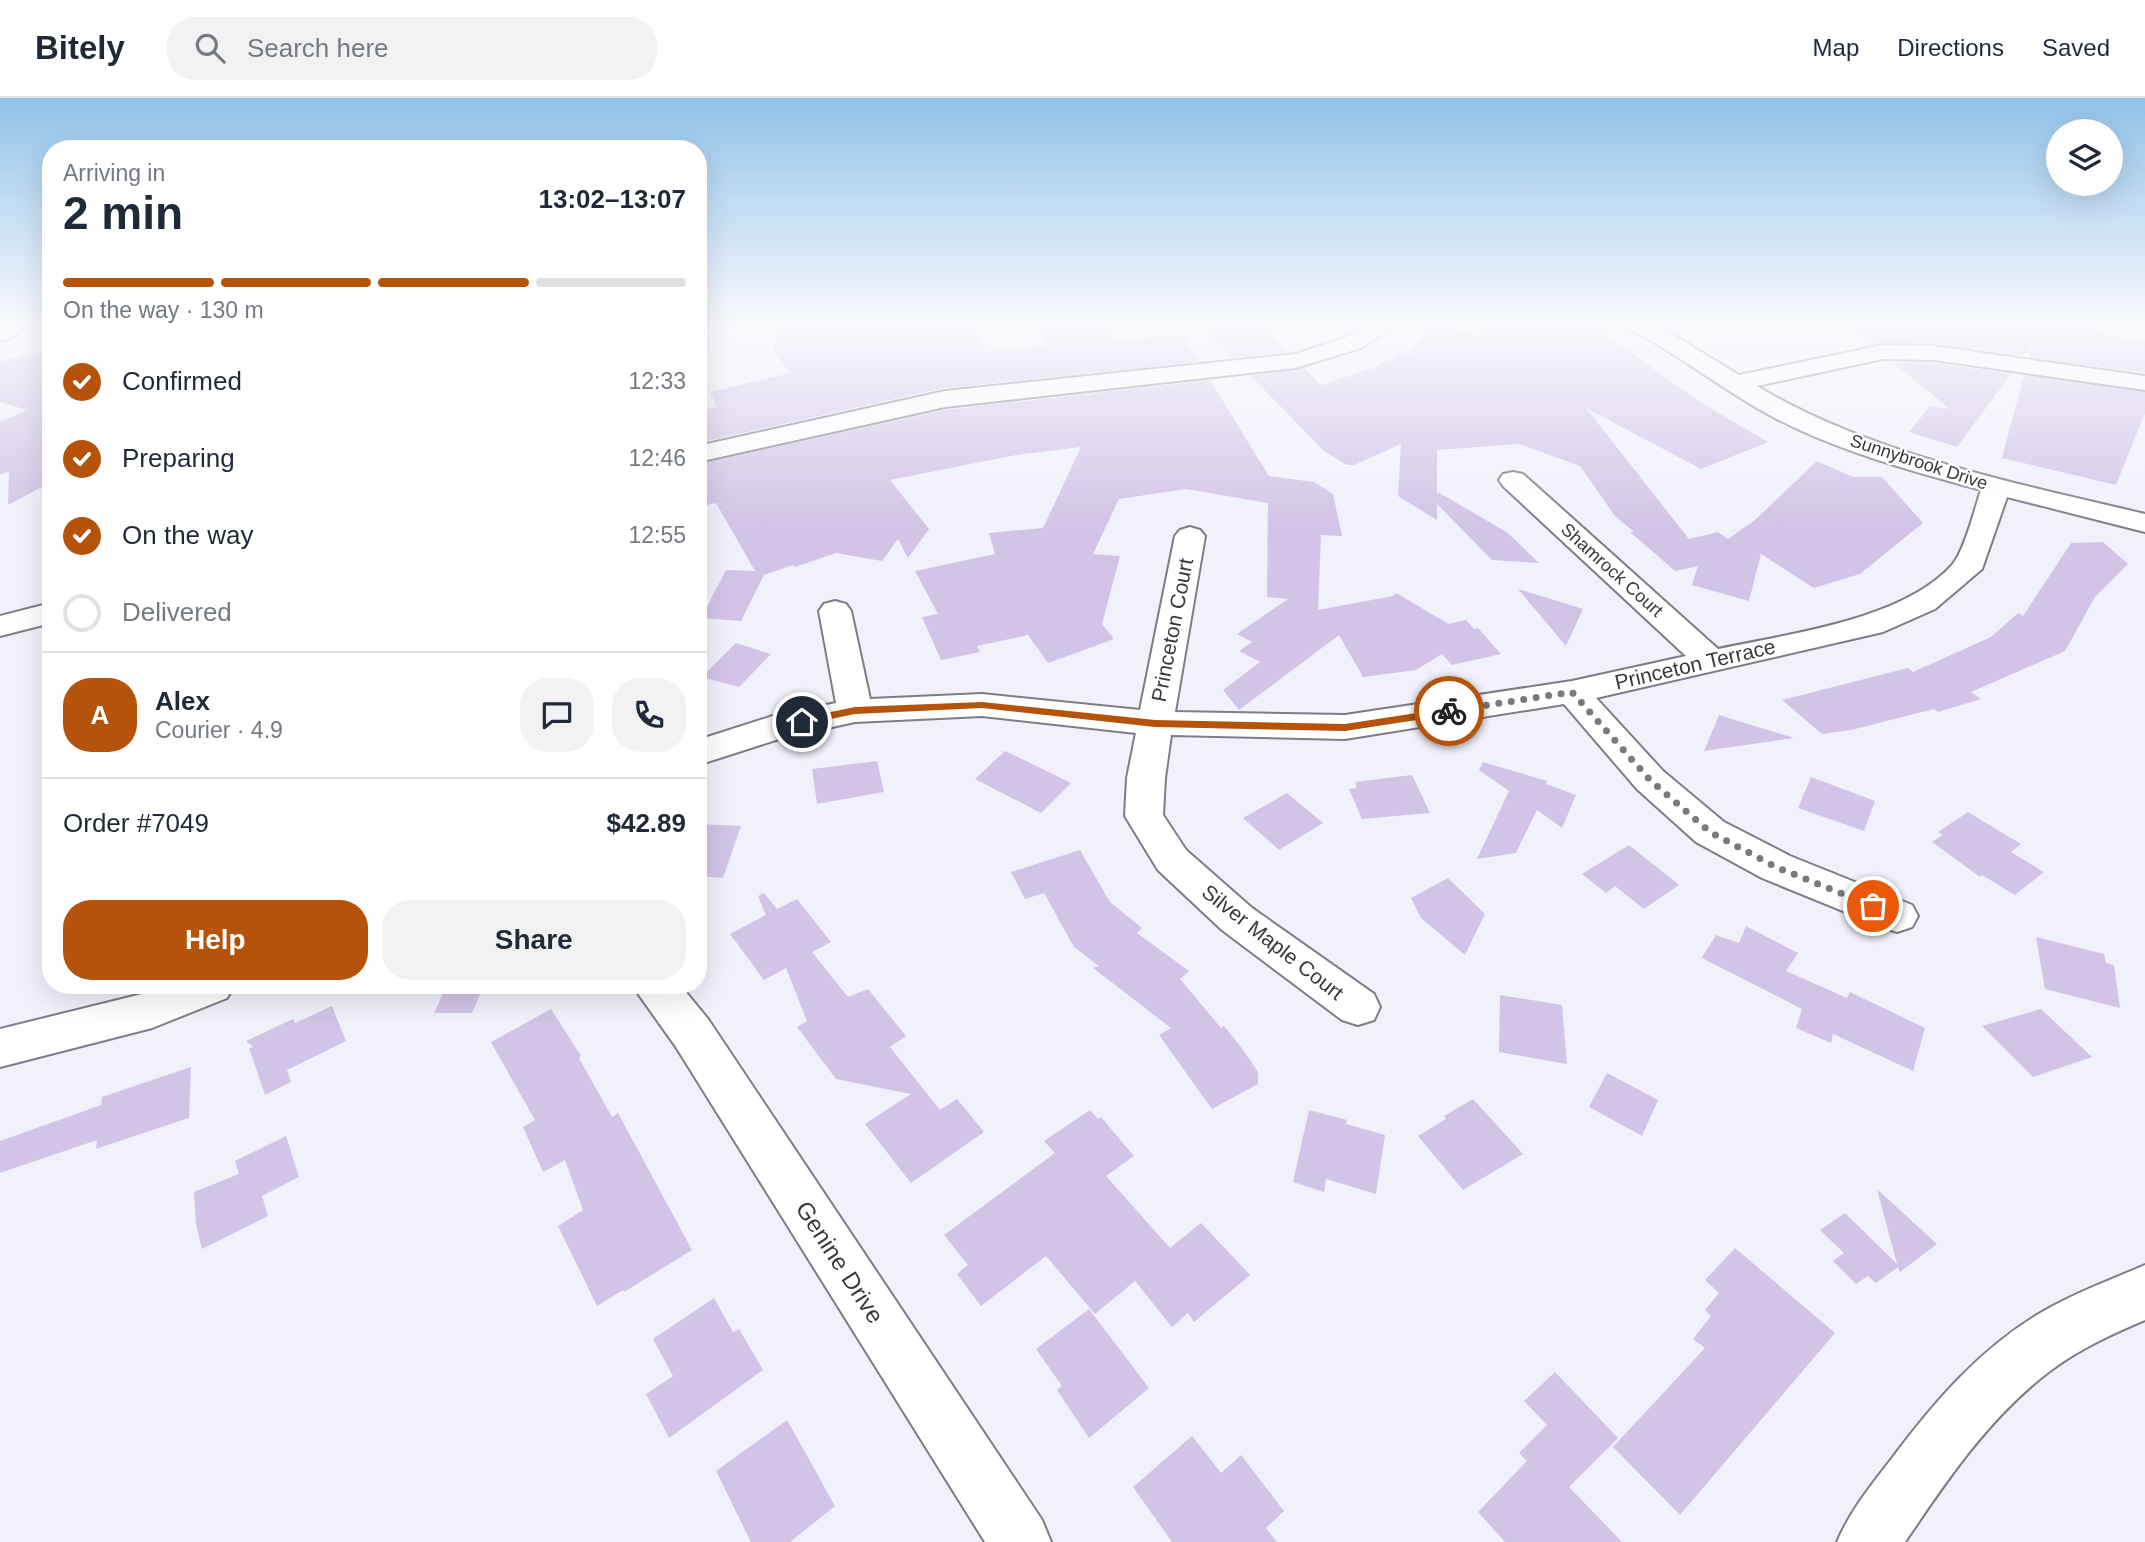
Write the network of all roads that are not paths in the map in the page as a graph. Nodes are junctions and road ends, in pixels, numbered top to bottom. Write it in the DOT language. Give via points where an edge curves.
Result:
graph roads {
  1 [pos="1034,389"];
  2 [pos="1745,389"];
  3 [pos="707,452"];
  4 [pos="1513,480"];
  5 [pos="1996,487"];
  6 [pos="2145,523"];
  7 [pos="1190,536"];
  8 [pos="835,611"];
  9 [pos="42,615"];
  10 [pos="0,626"];
  11 [pos="1710,660"];
  12 [pos="1572,692"];
  13 [pos="855,711"];
  14 [pos="1155,723"];
  15 [pos="707,750"];
  16 [pos="1897,916"];
  17 [pos="190,994"];
  18 [pos="661,994"];
  19 [pos="1358,1007"];
  20 [pos="0,1048"];
  21 [pos="2145,1292"];
  22 [pos="1020,1542"];
  23 [pos="1868,1542"];
  1 -- 3 [label="street" via="945,399"];
  2 -- 5 [label="street, Sunnybrook Drive" via="1823,430"];
  4 -- 11 [label="street, Shamrock Court"];
  5 -- 6 [label="street, Sunnybrook Drive"];
  5 -- 11 [label="street, Princeton Terrace" via="1967,569 1924,602 1872,625"];
  7 -- 14 [label="street, Princeton Court"];
  8 -- 13 [label="street"];
  9 -- 10 [label="street"];
  11 -- 12 [label="street, Princeton Terrace"];
  12 -- 14 [label="street, Princeton Terrace" via="1345,727"];
  12 -- 16 [label="street" via="1650,780 1710,832 1776,867"];
  13 -- 14 [label="street, Princeton Terrace" via="982,705"];
  13 -- 15 [label="street, Princeton Terrace" via="776,727"];
  14 -- 19 [label="street, Silver Maple Court" via="1144,816 1172,860 1237,919"];
  17 -- 20 [label="street" via="152,1010"];
  18 -- 22 [label="street, Genine Drive" via="692,1033"];
  21 -- 23 [label="street" via="2062,1331 1980,1394"];
}
